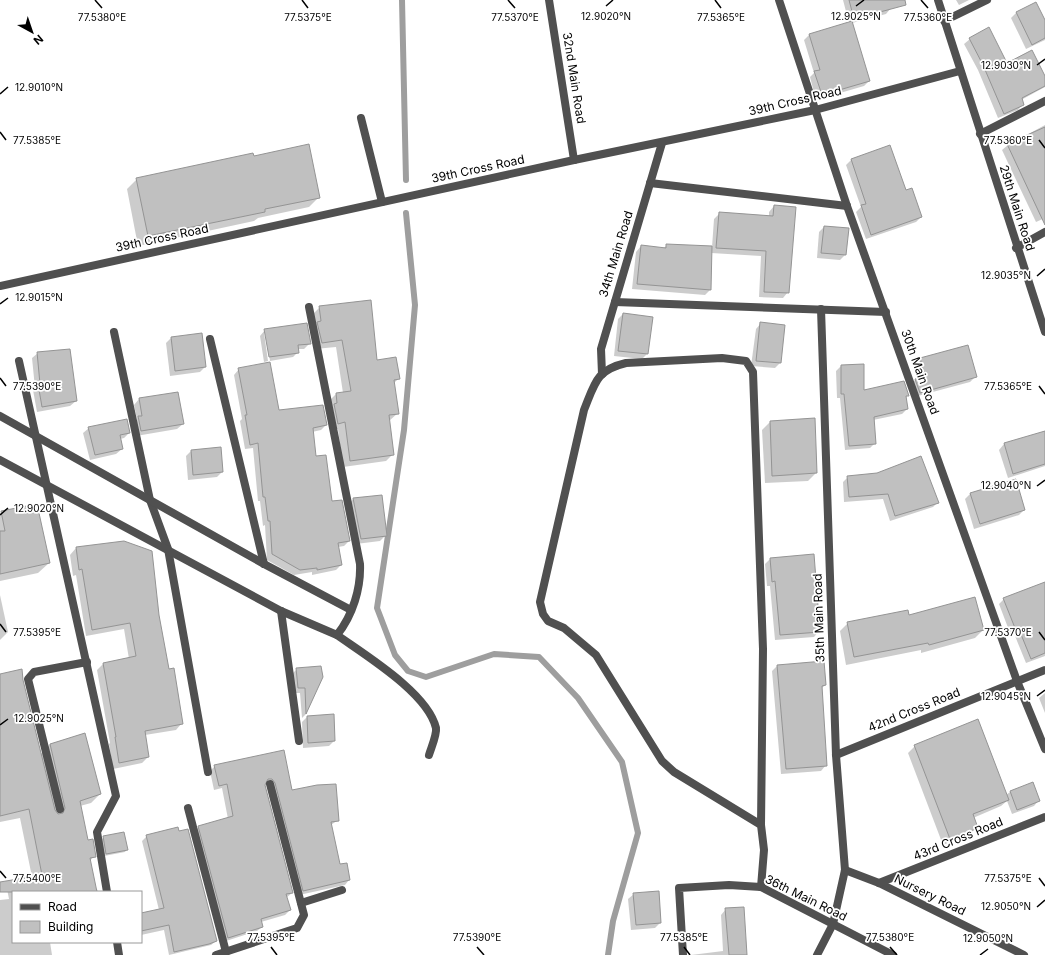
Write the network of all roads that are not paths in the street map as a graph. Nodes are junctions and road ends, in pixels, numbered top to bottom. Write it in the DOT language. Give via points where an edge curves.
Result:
graph roads {
  1 [pos="549,0"];
  2 [pos="779,0"];
  3 [pos="938,0"];
  4 [pos="987,0"];
  5 [pos="944,21"];
  6 [pos="960,71"];
  7 [pos="1045,101"];
  8 [pos="815,110"];
  9 [pos="361,118"];
  10 [pos="980,134"];
  11 [pos="662,143"];
  12 [pos="574,160"];
  13 [pos="650,183"];
  14 [pos="382,202"];
  15 [pos="847,206"];
  16 [pos="1045,232"];
  17 [pos="1016,248"];
  18 [pos="0,286"];
  19 [pos="615,302"];
  20 [pos="309,307"];
  21 [pos="821,309"];
  22 [pos="886,312"];
  23 [pos="114,332"];
  24 [pos="1045,332"];
  25 [pos="210,339"];
  26 [pos="19,361"];
  27 [pos="602,374"];
  28 [pos="0,416"];
  29 [pos="35,434"];
  30 [pos="0,460"];
  31 [pos="48,486"];
  32 [pos="150,500"];
  33 [pos="168,549"];
  34 [pos="264,564"];
  35 [pos="351,610"];
  36 [pos="281,611"];
  37 [pos="337,635"];
  38 [pos="87,662"];
  39 [pos="1045,670"];
  40 [pos="1016,681"];
  41 [pos="299,741"];
  42 [pos="1045,749"];
  43 [pos="836,754"];
  44 [pos="429,755"];
  45 [pos="208,772"];
  46 [pos="270,784"];
  47 [pos="188,808"];
  48 [pos="60,809"];
  49 [pos="1045,817"];
  50 [pos="761,825"];
  51 [pos="845,870"];
  52 [pos="879,883"];
  53 [pos="761,887"];
  54 [pos="342,890"];
  55 [pos="108,891"];
  56 [pos="301,904"];
  57 [pos="833,924"];
  58 [pos="116,943"];
  59 [pos="226,952"];
  60 [pos="119,955"];
  61 [pos="216,955"];
  62 [pos="683,955"];
  63 [pos="817,955"];
  64 [pos="893,955"];
  65 [pos="1024,955"];
  1 -- 12 [label="street, 32nd Main Road"];
  2 -- 8 [label="street, 30th Main Road"];
  3 -- 5 [label="street, 29th Main Road"];
  4 -- 5 [label="street"];
  5 -- 6 [label="street, 29th Main Road"];
  6 -- 8 [label="street, 39th Cross Road"];
  6 -- 10 [label="street, 29th Main Road"];
  7 -- 10 [label="street"];
  8 -- 11 [label="street, 39th Cross Road"];
  8 -- 15 [label="street, 30th Main Road"];
  9 -- 14 [label="street"];
  10 -- 17 [label="street, 29th Main Road"];
  11 -- 12 [label="street, 39th Cross Road"];
  11 -- 13 [label="street, 34th Main Road"];
  12 -- 14 [label="street, 39th Cross Road"];
  13 -- 15 [label="street"];
  13 -- 19 [label="street, 34th Main Road"];
  14 -- 18 [label="street, 39th Cross Road"];
  15 -- 22 [label="street, 30th Main Road"];
  16 -- 17 [label="street"];
  17 -- 24 [label="street, 29th Main Road"];
  19 -- 21 [label="street"];
  19 -- 27 [label="street, 34th Main Road" via="601,349"];
  20 -- 35 [label="street" via="360,564 361,579"];
  21 -- 22 [label="street"];
  21 -- 43 [label="street, 35th Main Road"];
  22 -- 40 [label="street, 30th Main Road"];
  23 -- 32 [label="street"];
  25 -- 34 [label="street"];
  26 -- 29 [label="street"];
  27 -- 50 [label="street" via="596,380 584,410 540,602 542,614 548,621 564,628 596,655 662,760 674,772"];
  27 -- 50 [label="street" via="611,366 626,362 722,358 746,361 753,372 763,649"];
  28 -- 29 [label="street"];
  29 -- 31 [label="street"];
  29 -- 32 [label="street"];
  30 -- 31 [label="street"];
  31 -- 33 [label="street"];
  31 -- 38 [label="street"];
  32 -- 33 [label="street"];
  32 -- 34 [label="street"];
  33 -- 36 [label="street"];
  33 -- 45 [label="street"];
  34 -- 35 [label="street"];
  35 -- 37 [label="street"];
  36 -- 37 [label="street"];
  36 -- 41 [label="street"];
  37 -- 44 [label="street" via="388,672 418,698 429,713 436,730"];
  38 -- 48 [label="street" via="34,672 28,679"];
  38 -- 55 [label="street" via="116,796 97,832"];
  39 -- 40 [label="street, 42nd Cross Road"];
  40 -- 42 [label="street, 30th Main Road"];
  40 -- 43 [label="street, 42nd Cross Road"];
  43 -- 51 [label="street, 35th Main Road"];
  46 -- 56 [label="street"];
  47 -- 59 [label="street"];
  49 -- 52 [label="street, 43rd Cross Road"];
  50 -- 53 [label="street" via="764,850"];
  51 -- 52 [label="street, Nursery Road"];
  51 -- 57 [label="street, 35th Main Road"];
  52 -- 65 [label="street, Nursery Road"];
  53 -- 57 [label="street, 36th Main Road"];
  53 -- 62 [label="street, 36th Main Road" via="729,885 679,888"];
  54 -- 56 [label="street"];
  56 -- 59 [label="street" via="304,915 297,928"];
  57 -- 63 [label="street, 35th Main Road"];
  57 -- 64 [label="street, 36th Main Road"];
  58 -- 60 [label="street"];
  59 -- 61 [label="street"];
}
